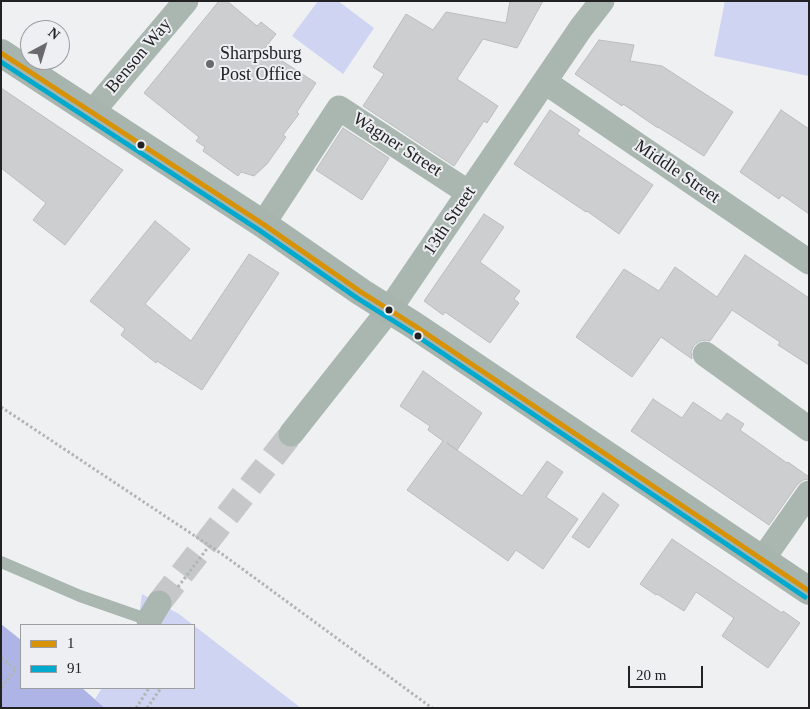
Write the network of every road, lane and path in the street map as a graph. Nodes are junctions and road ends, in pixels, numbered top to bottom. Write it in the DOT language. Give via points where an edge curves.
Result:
graph roads {
  1 [pos="186,1"];
  2 [pos="602,1"];
  3 [pos="1,53"];
  4 [pos="544,82"];
  5 [pos="93,112"];
  6 [pos="470,193"];
  7 [pos="263,224"];
  8 [pos="809,262"];
  9 [pos="389,310"];
  10 [pos="705,354"];
  11 [pos="1,407"];
  12 [pos="809,429"];
  13 [pos="291,434"];
  14 [pos="809,493"];
  15 [pos="209,546"];
  16 [pos="762,560"];
  17 [pos="1,562"];
  18 [pos="809,591"];
  19 [pos="157,610"];
  20 [pos="1,658"];
  21 [pos="1,688"];
  22 [pos="149,689"];
  23 [pos="160,689"];
  24 [pos="136,708"];
  25 [pos="147,708"];
  26 [pos="432,708"];
  1 -- 5 [label="street, Benson Way"];
  2 -- 4 [label="street, 13th Street"];
  3 -- 5 [label="main road"];
  4 -- 6 [label="street, 13th Street"];
  4 -- 8 [label="street, Middle Street"];
  5 -- 7 [label="main road"];
  6 -- 7 [label="street, Wagner Street" via="339,108"];
  6 -- 9 [label="street, 13th Street"];
  7 -- 9 [label="main road"];
  9 -- 13 [label="street, 13th Street"];
  9 -- 16 [label="main road"];
  10 -- 12 [label="street"];
  11 -- 15 [label="path"];
  14 -- 16 [label="street"];
  15 -- 19 [label="path"];
  15 -- 26 [label="path"];
  16 -- 18 [label="main road"];
  17 -- 19 [label="lane" via="80,596"];
  20 -- 21 [label="path" via="16,669"];
  22 -- 24 [label="path"];
  23 -- 25 [label="path"];
}
